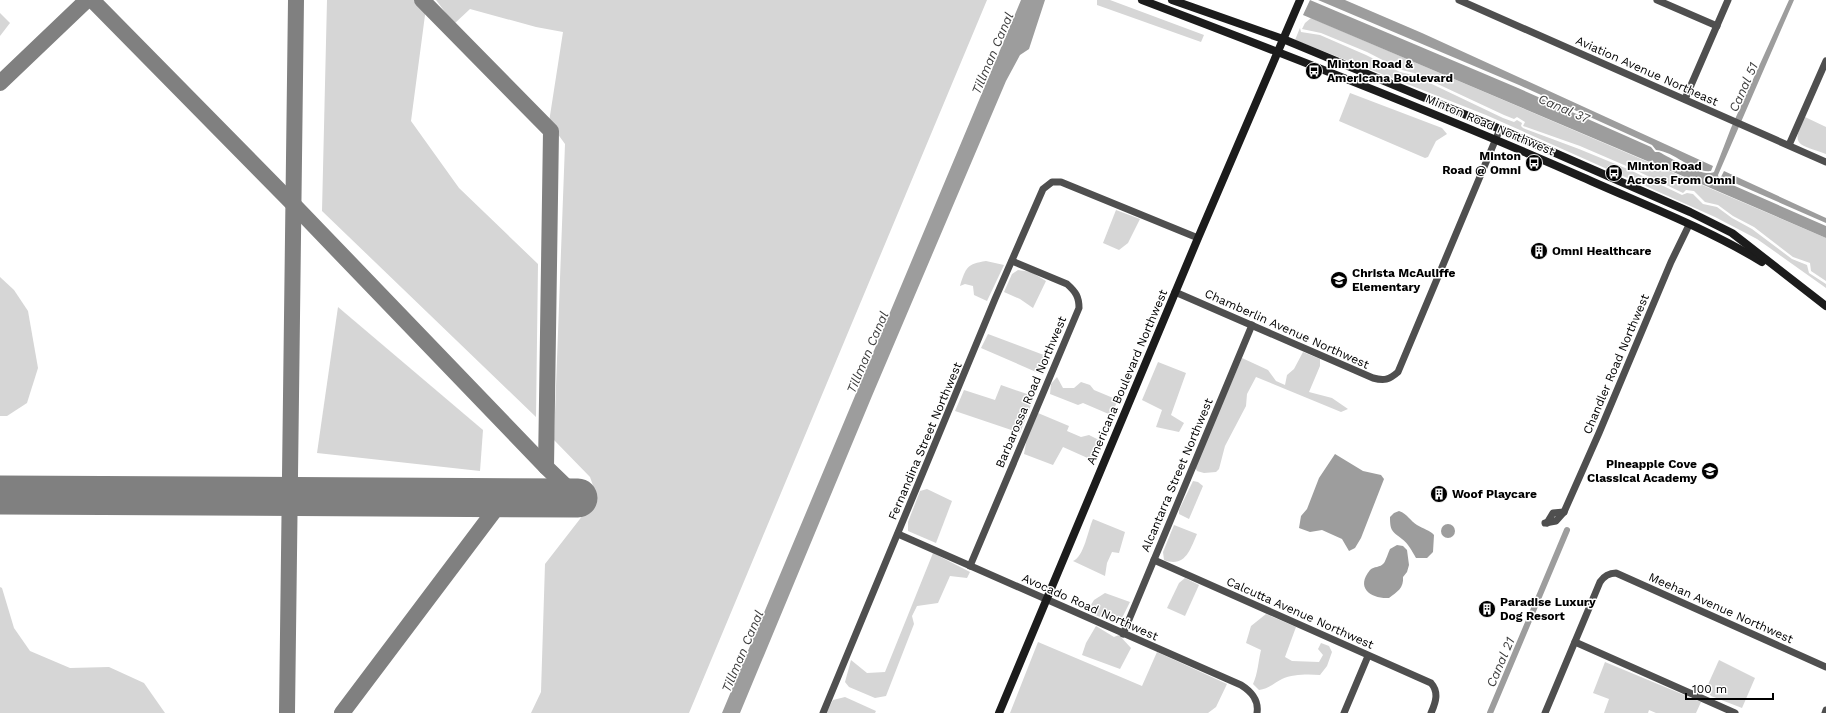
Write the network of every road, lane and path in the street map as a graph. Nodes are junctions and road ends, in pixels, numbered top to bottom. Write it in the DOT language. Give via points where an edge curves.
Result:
graph roads {
  1 [pos="1142,0"];
  2 [pos="1172,0"];
  3 [pos="1300,0"];
  4 [pos="1460,0"];
  5 [pos="1657,0"];
  6 [pos="1728,0"];
  7 [pos="1717,26"];
  8 [pos="1283,39"];
  9 [pos="1278,51"];
  10 [pos="1826,61"];
  11 [pos="1685,99"];
  12 [pos="1500,129"];
  13 [pos="1496,139"];
  14 [pos="1789,145"];
  15 [pos="1826,162"];
  16 [pos="1689,225"];
  17 [pos="1198,238"];
  18 [pos="1012,261"];
  19 [pos="1797,283"];
  20 [pos="1175,292"];
  21 [pos="1826,306"];
  22 [pos="1252,325"];
  23 [pos="1546,523"];
  24 [pos="898,534"];
  25 [pos="1154,560"];
  26 [pos="970,566"];
  27 [pos="1047,599"];
  28 [pos="1123,634"];
  29 [pos="1575,642"];
  30 [pos="1368,656"];
  31 [pos="1826,667"];
  32 [pos="1826,710"];
  33 [pos="823,713"];
  34 [pos="999,713"];
  35 [pos="1257,713"];
  36 [pos="1344,713"];
  37 [pos="1431,713"];
  38 [pos="1545,713"];
  39 [pos="1735,713"];
  40 [pos="1825,713"];
  1 -- 9 [label="main road, Minton Road Northwest"];
  2 -- 8 [label="main road, Minton Road Northwest"];
  3 -- 8 [label="main road, Americana Boulevard Northwest"];
  4 -- 11 [label="street, Aviation Avenue Northeast"];
  5 -- 7 [label="street"];
  6 -- 7 [label="street"];
  7 -- 11 [label="street"];
  8 -- 9 [label="main road, Americana Boulevard Northwest"];
  8 -- 12 [label="main road, Minton Road Northwest"];
  9 -- 13 [label="main road, Minton Road Northwest"];
  9 -- 17 [label="main road, Americana Boulevard Northwest"];
  10 -- 14 [label="street"];
  11 -- 14 [label="street, Aviation Avenue Northeast"];
  12 -- 13 [label="street"];
  12 -- 19 [label="main road, Minton Road Northwest" via="1732,233"];
  13 -- 16 [label="main road, Minton Road Northwest"];
  13 -- 22 [label="street, Chamberlin Avenue Northwest" via="1398,372 1391,379 1373,378"];
  14 -- 15 [label="street, Aviation Avenue Northeast"];
  16 -- 19 [label="main road, Minton Road Northwest" via="1746,252"];
  16 -- 23 [label="street, Chandler Road Northwest" via="1564,512 1553,513"];
  17 -- 18 [label="street, Fernandina Street Northwest" via="1061,182 1052,182 1043,189"];
  17 -- 20 [label="main road, Americana Boulevard Northwest"];
  18 -- 24 [label="street, Fernandina Street Northwest"];
  18 -- 26 [label="street, Barbarossa Road Northwest" via="1067,284 1075,291 1079,299 1079,308"];
  19 -- 21 [label="main road, Minton Road Northwest"];
  20 -- 22 [label="street, Chamberlin Avenue Northwest"];
  20 -- 27 [label="main road, Americana Boulevard Northwest"];
  22 -- 25 [label="street, Alcantarra Street Northwest"];
  24 -- 26 [label="street, Avocado Road Northwest"];
  24 -- 33 [label="street, Fernandina Street Northwest"];
  25 -- 28 [label="street, Alcantarra Street Northwest"];
  25 -- 30 [label="street, Calcutta Avenue Northwest"];
  26 -- 27 [label="street, Avocado Road Northwest"];
  27 -- 28 [label="street, Avocado Road Northwest"];
  27 -- 34 [label="main road, Americana Boulevard Northwest"];
  28 -- 35 [label="street, Avocado Road Northwest" via="1246,688 1256,698"];
  29 -- 31 [label="street, Meehan Avenue Northwest" via="1600,582 1607,575 1616,573"];
  29 -- 38 [label="street"];
  29 -- 39 [label="street"];
  30 -- 36 [label="street"];
  30 -- 37 [label="street, Calcutta Avenue Northwest" via="1431,682 1436,688 1436,702"];
  32 -- 40 [label="street"];
}
